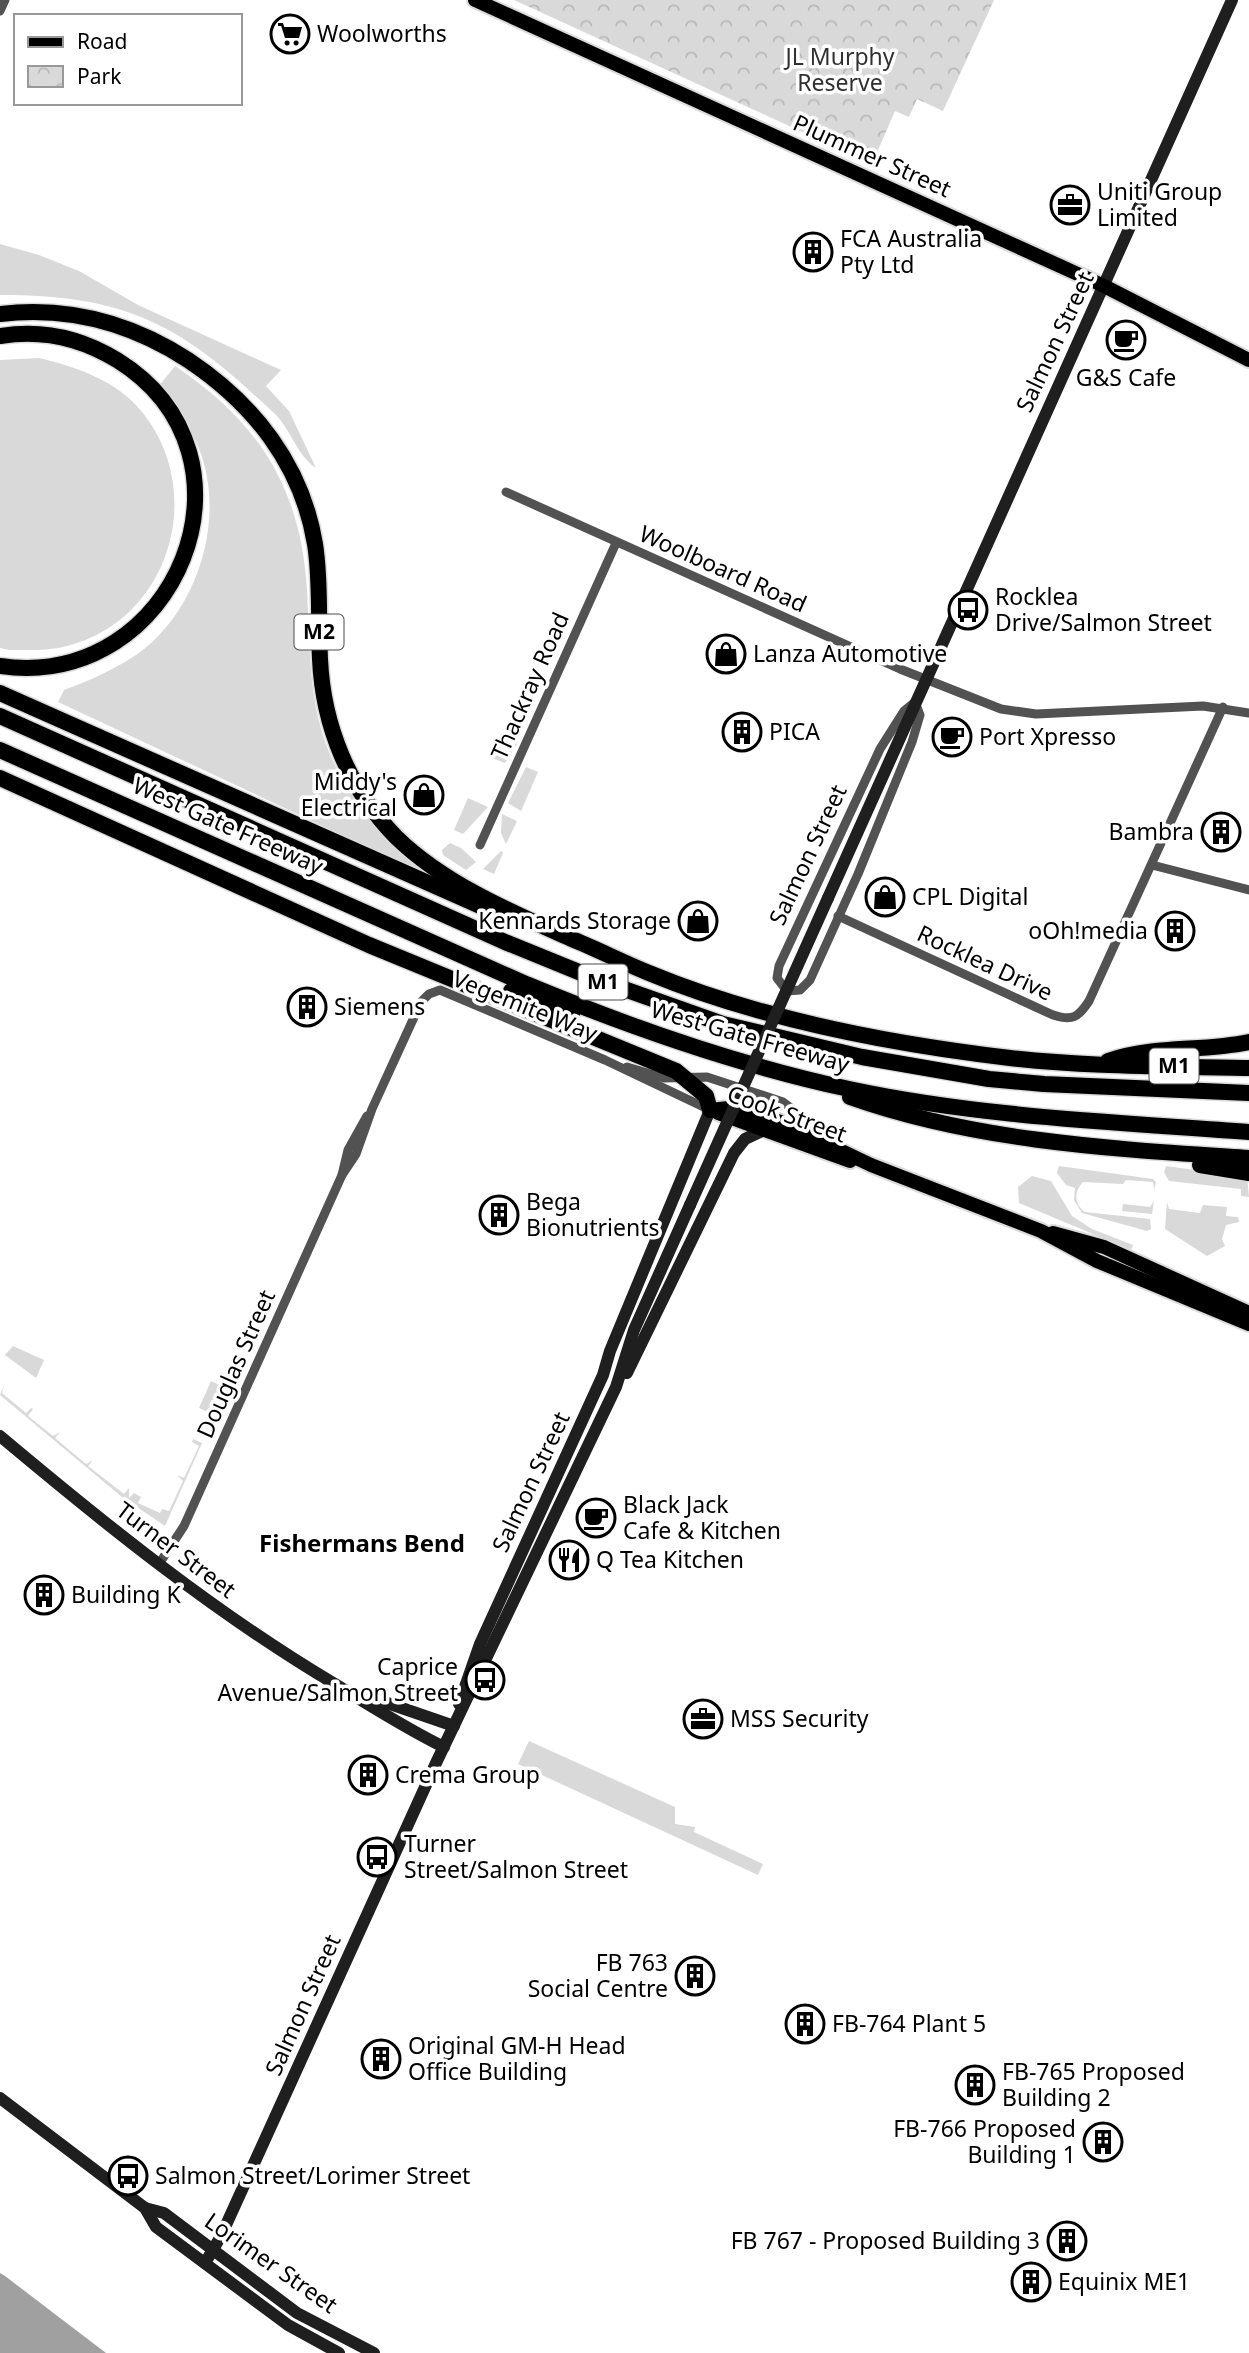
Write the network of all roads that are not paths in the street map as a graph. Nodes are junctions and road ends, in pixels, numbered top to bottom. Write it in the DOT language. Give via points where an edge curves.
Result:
graph roads {
  1 [pos="5,0"];
  2 [pos="475,0"];
  3 [pos="1232,0"];
  4 [pos="0,11"];
  5 [pos="1104,286"];
  6 [pos="0,314"];
  7 [pos="0,336"];
  8 [pos="1249,360"];
  9 [pos="506,492"];
  10 [pos="616,543"];
  11 [pos="0,666"];
  12 [pos="925,679"];
  13 [pos="0,693"];
  14 [pos="915,702"];
  15 [pos="1223,707"];
  16 [pos="1249,713"];
  17 [pos="0,716"];
  18 [pos="0,750"];
  19 [pos="0,778"];
  20 [pos="480,845"];
  21 [pos="1152,865"];
  22 [pos="222,878"];
  23 [pos="1249,890"];
  24 [pos="838,916"];
  25 [pos="652,974"];
  26 [pos="429,994"];
  27 [pos="1249,1042"];
  28 [pos="677,1043"];
  29 [pos="605,1060"];
  30 [pos="1099,1064"];
  31 [pos="1249,1068"];
  32 [pos="785,1074"];
  33 [pos="684,1077"];
  34 [pos="741,1088"];
  35 [pos="1249,1093"];
  36 [pos="710,1110"];
  37 [pos="764,1130"];
  38 [pos="1249,1132"];
  39 [pos="814,1137"];
  40 [pos="693,1150"];
  41 [pos="1140,1153"];
  42 [pos="1249,1158"];
  43 [pos="729,1163"];
  44 [pos="870,1165"];
  45 [pos="1249,1173"];
  46 [pos="1041,1231"];
  47 [pos="1104,1247"];
  48 [pos="1098,1262"];
  49 [pos="1249,1313"];
  50 [pos="1249,1324"];
  51 [pos="634,1330"];
  52 [pos="603,1375"];
  53 [pos="616,1387"];
  54 [pos="0,1436"];
  55 [pos="159,1564"];
  56 [pos="520,1573"];
  57 [pos="335,1684"];
  58 [pos="452,1726"];
  59 [pos="443,1746"];
  60 [pos="0,2098"];
  61 [pos="145,2208"];
  62 [pos="214,2250"];
  63 [pos="205,2263"];
  64 [pos="339,2353"];
  65 [pos="374,2353"];
  1 -- 4 [label="street"];
  2 -- 5 [label="main road, Plummer Street"];
  3 -- 5 [label="street, Salmon Street"];
  5 -- 8 [label="main road, Plummer Street"];
  5 -- 12 [label="street, Salmon Street"];
  6 -- 25 [label="highway, M2" via="61,312 121,326 202,370 257,419 283,454 306,507 315,542 326,708 344,762 360,792 395,835 443,873 537,924"];
  7 -- 11 [label="highway" via="57,335 127,366 155,393 181,433 191,460 195,513 188,549 172,586 136,628 104,650 71,663 33,669"];
  9 -- 10 [label="street, Woolboard Road"];
  10 -- 12 [label="street, Woolboard Road"];
  10 -- 20 [label="street, Thackray Road"];
  12 -- 14 [label="street, Salmon Street"];
  12 -- 15 [label="street" via="988,705 1025,714"];
  13 -- 25 [label="highway, M1" via="457,897"];
  14 -- 24 [label="street, Salmon Street" via="920,715 912,742"];
  14 -- 24 [label="street, Salmon Street" via="880,749 777,970 783,988 795,992 807,985"];
  14 -- 51 [label="street, Salmon Street, bridge"];
  15 -- 16 [label="street"];
  15 -- 21 [label="street, Rocklea Drive"];
  17 -- 35 [label="highway, West Gate Freeway / M1" via="505,942 723,1024 862,1057 989,1079"];
  18 -- 28 [label="highway, West Gate Freeway / M1" via="526,984"];
  19 -- 22 [label="highway"];
  21 -- 23 [label="street"];
  21 -- 24 [label="street, Rocklea Drive" via="1089,1001 1076,1018 1067,1020"];
  22 -- 28 [label="highway" via="604,1027"];
  22 -- 33 [label="highway" via="421,968 632,1050"];
  25 -- 30 [label="highway, M1" via="824,1025 957,1051"];
  26 -- 29 [label="street, Vegemite Way" via="450,992"];
  26 -- 55 [label="street, Douglas Street" via="348,1150 342,1175 189,1514"];
  27 -- 30 [label="highway" via="1151,1050"];
  28 -- 32 [label="highway, West Gate Freeway / M1"];
  29 -- 33 [label="street, Vegemite Way" via="659,1077"];
  29 -- 36 [label="street, Vegemite Way"];
  30 -- 31 [label="highway, M1"];
  32 -- 38 [label="highway, West Gate Freeway / M1" via="981,1111"];
  32 -- 41 [label="highway" via="887,1110 1044,1142"];
  33 -- 34 [label="street, Vegemite Way" via="707,1077"];
  33 -- 36 [label="highway" via="706,1096"];
  34 -- 39 [label="street, Cook Street" via="791,1107"];
  36 -- 37 [label="main road, Cook Street"];
  36 -- 39 [label="main road, Cook Street" via="749,1110"];
  36 -- 40 [label="street, Salmon Street"];
  37 -- 43 [label="street, Salmon Street" via="743,1141"];
  37 -- 44 [label="main road, Cook Street" via="834,1157"];
  39 -- 44 [label="main road, Cook Street"];
  40 -- 43 [label="street" via="711,1147"];
  40 -- 52 [label="street, Salmon Street"];
  41 -- 42 [label="highway"];
  41 -- 45 [label="highway"];
  43 -- 53 [label="street, Salmon Street"];
  44 -- 46 [label="main road, Cook Street"];
  46 -- 47 [label="main road, Cook Street"];
  46 -- 48 [label="main road, Cook Street"];
  47 -- 48 [label="main road"];
  47 -- 49 [label="main road, Cook Street"];
  48 -- 50 [label="main road, Cook Street"];
  51 -- 52 [label="street, Salmon Street"];
  51 -- 53 [label="street, Salmon Street"];
  52 -- 56 [label="street, Salmon Street"];
  53 -- 56 [label="street, Salmon Street"];
  54 -- 55 [label="street, Turner Street"];
  55 -- 57 [label="street, Turner Street" via="265,1643"];
  56 -- 58 [label="street, Salmon Street"];
  57 -- 58 [label="street, Turner Street"];
  57 -- 59 [label="street, Turner Street"];
  58 -- 59 [label="street, Salmon Street"];
  59 -- 62 [label="street, Salmon Street"];
  60 -- 61 [label="street, Lorimer Street"];
  61 -- 62 [label="street, Lorimer Street" via="164,2213"];
  61 -- 63 [label="street, Lorimer Street" via="156,2227"];
  62 -- 63 [label="street, Salmon Street"];
  62 -- 65 [label="street, Lorimer Street" via="297,2313"];
  63 -- 64 [label="street, Lorimer Street" via="288,2325"];
}
